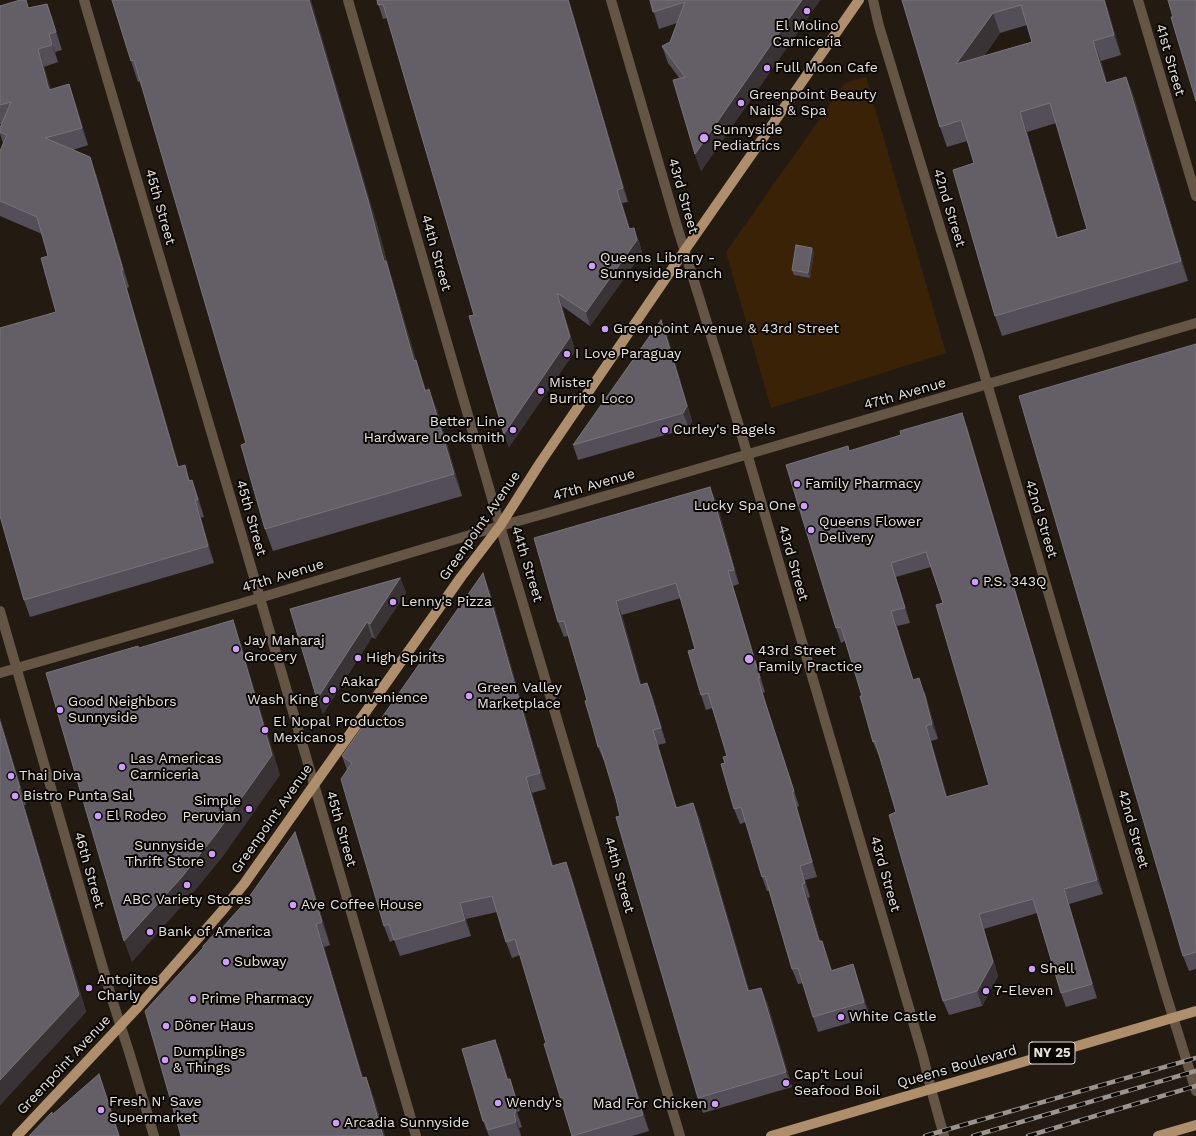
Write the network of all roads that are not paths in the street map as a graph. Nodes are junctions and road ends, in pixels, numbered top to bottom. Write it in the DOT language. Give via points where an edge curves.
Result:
graph roads {
  1 [pos="84,0"];
  2 [pos="348,0"];
  3 [pos="611,0"];
  4 [pos="859,0"];
  5 [pos="873,0"];
  6 [pos="1138,0"];
  7 [pos="1196,196"];
  8 [pos="685,250"];
  9 [pos="1196,323"];
  10 [pos="987,385"];
  11 [pos="747,455"];
  12 [pos="500,526"];
  13 [pos="260,597"];
  14 [pos="0,611"];
  15 [pos="17,668"];
  16 [pos="0,673"];
  17 [pos="314,783"];
  18 [pos="1196,1011"];
  19 [pos="1174,1018"];
  20 [pos="120,1026"];
  21 [pos="931,1089"];
  22 [pos="1196,1091"];
  23 [pos="1196,1125"];
  24 [pos="17,1136"];
  25 [pos="154,1136"];
  26 [pos="416,1136"];
  27 [pos="680,1136"];
  28 [pos="771,1136"];
  29 [pos="944,1136"];
  30 [pos="1158,1136"];
  1 -- 13 [label="street, 45th Street"];
  2 -- 12 [label="street, 44th Street"];
  3 -- 8 [label="street, 43rd Street"];
  4 -- 8 [label="main road, Greenpoint Avenue"];
  5 -- 10 [label="street, 42nd Street"];
  6 -- 7 [label="street, 41st Street"];
  8 -- 11 [label="street, 43rd Street"];
  8 -- 12 [label="main road, Greenpoint Avenue"];
  9 -- 10 [label="street, 47th Avenue"];
  10 -- 11 [label="street, 47th Avenue"];
  10 -- 19 [label="street, 42nd Street"];
  11 -- 12 [label="street, 47th Avenue"];
  11 -- 21 [label="street, 43rd Street"];
  12 -- 13 [label="street, 47th Avenue"];
  12 -- 17 [label="main road, Greenpoint Avenue"];
  12 -- 27 [label="street, 44th Street"];
  13 -- 15 [label="street, 47th Avenue"];
  13 -- 17 [label="street, 45th Street"];
  14 -- 15 [label="street, 46th Street"];
  15 -- 16 [label="street, 47th Avenue"];
  15 -- 20 [label="street, 46th Street"];
  17 -- 20 [label="main road, Greenpoint Avenue" via="244,884"];
  17 -- 26 [label="street, 45th Street"];
  18 -- 19 [label="main road, Queens Boulevard / NY 25"];
  19 -- 21 [label="main road, Queens Boulevard / NY 25"];
  19 -- 22 [label="street, 42nd Street"];
  20 -- 24 [label="main road, Greenpoint Avenue"];
  20 -- 25 [label="street, 46th Street"];
  21 -- 28 [label="main road, Queens Boulevard / NY 25"];
  21 -- 29 [label="street, 43rd Street"];
  23 -- 30 [label="main road"];
}
